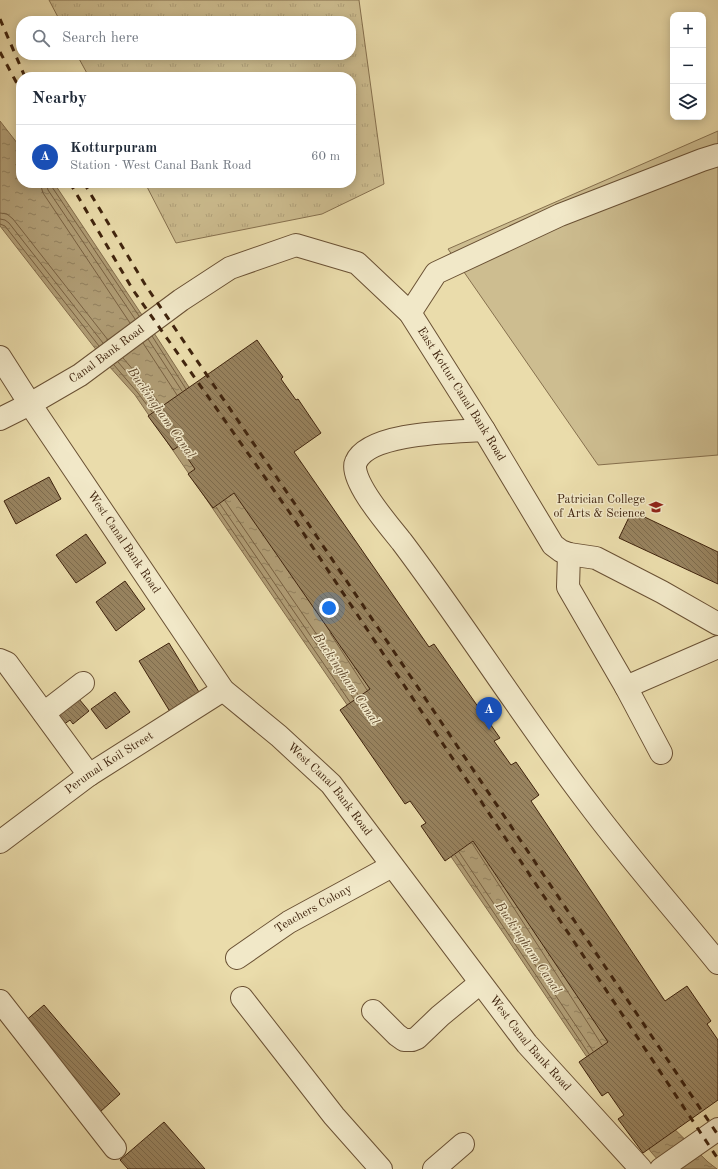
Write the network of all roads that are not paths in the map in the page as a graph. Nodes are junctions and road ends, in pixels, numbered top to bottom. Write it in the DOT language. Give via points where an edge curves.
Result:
graph roads {
  1 [pos="718,155"];
  2 [pos="181,300"];
  3 [pos="410,313"];
  4 [pos="0,357"];
  5 [pos="30,404"];
  6 [pos="0,420"];
  7 [pos="484,430"];
  8 [pos="569,554"];
  9 [pos="718,624"];
  10 [pos="718,647"];
  11 [pos="0,660"];
  12 [pos="83,683"];
  13 [pos="626,687"];
  14 [pos="222,690"];
  15 [pos="44,713"];
  16 [pos="661,753"];
  17 [pos="89,775"];
  18 [pos="0,842"];
  19 [pos="392,866"];
  20 [pos="237,958"];
  21 [pos="718,963"];
  22 [pos="480,983"];
  23 [pos="242,998"];
  24 [pos="0,1001"];
  25 [pos="373,1012"];
  26 [pos="718,1129"];
  27 [pos="463,1144"];
  28 [pos="114,1148"];
  29 [pos="381,1169"];
  30 [pos="434,1169"];
  31 [pos="641,1169"];
  32 [pos="661,1169"];
  1 -- 3 [label="street" via="560,215 436,273"];
  2 -- 3 [label="street, East Kottur Canal Bank Road" via="230,268 296,245 357,263"];
  2 -- 5 [label="street, Canal Bank Road" via="80,375"];
  3 -- 7 [label="street, East Kottur Canal Bank Road"];
  4 -- 5 [label="street, West Canal Bank Road"];
  5 -- 6 [label="street, Canal Bank Road"];
  5 -- 14 [label="street, West Canal Bank Road"];
  7 -- 8 [label="street, East Kottur Canal Bank Road" via="547,537 553,545"];
  7 -- 21 [label="street" via="405,436 375,445 362,452 355,464 355,476 367,497 588,803"];
  8 -- 9 [label="street, East Kottur Canal Bank Road" via="596,558"];
  8 -- 13 [label="street" via="568,587"];
  10 -- 13 [label="street"];
  11 -- 15 [label="street" via="7,663"];
  12 -- 15 [label="street"];
  13 -- 16 [label="street"];
  14 -- 17 [label="street, Perumal Koil Street"];
  14 -- 19 [label="street, West Canal Bank Road" via="279,736 331,784"];
  15 -- 17 [label="street"];
  17 -- 18 [label="street, Perumal Koil Street"];
  19 -- 20 [label="street, Teachers Colony" via="289,922"];
  19 -- 22 [label="street, West Canal Bank Road"];
  22 -- 25 [label="street" via="412,1040 404,1040 397,1035"];
  22 -- 31 [label="street, West Canal Bank Road" via="527,1044"];
  23 -- 29 [label="street" via="334,1116"];
  24 -- 28 [label="street"];
  26 -- 32 [label="street"];
  27 -- 30 [label="street"];
}
